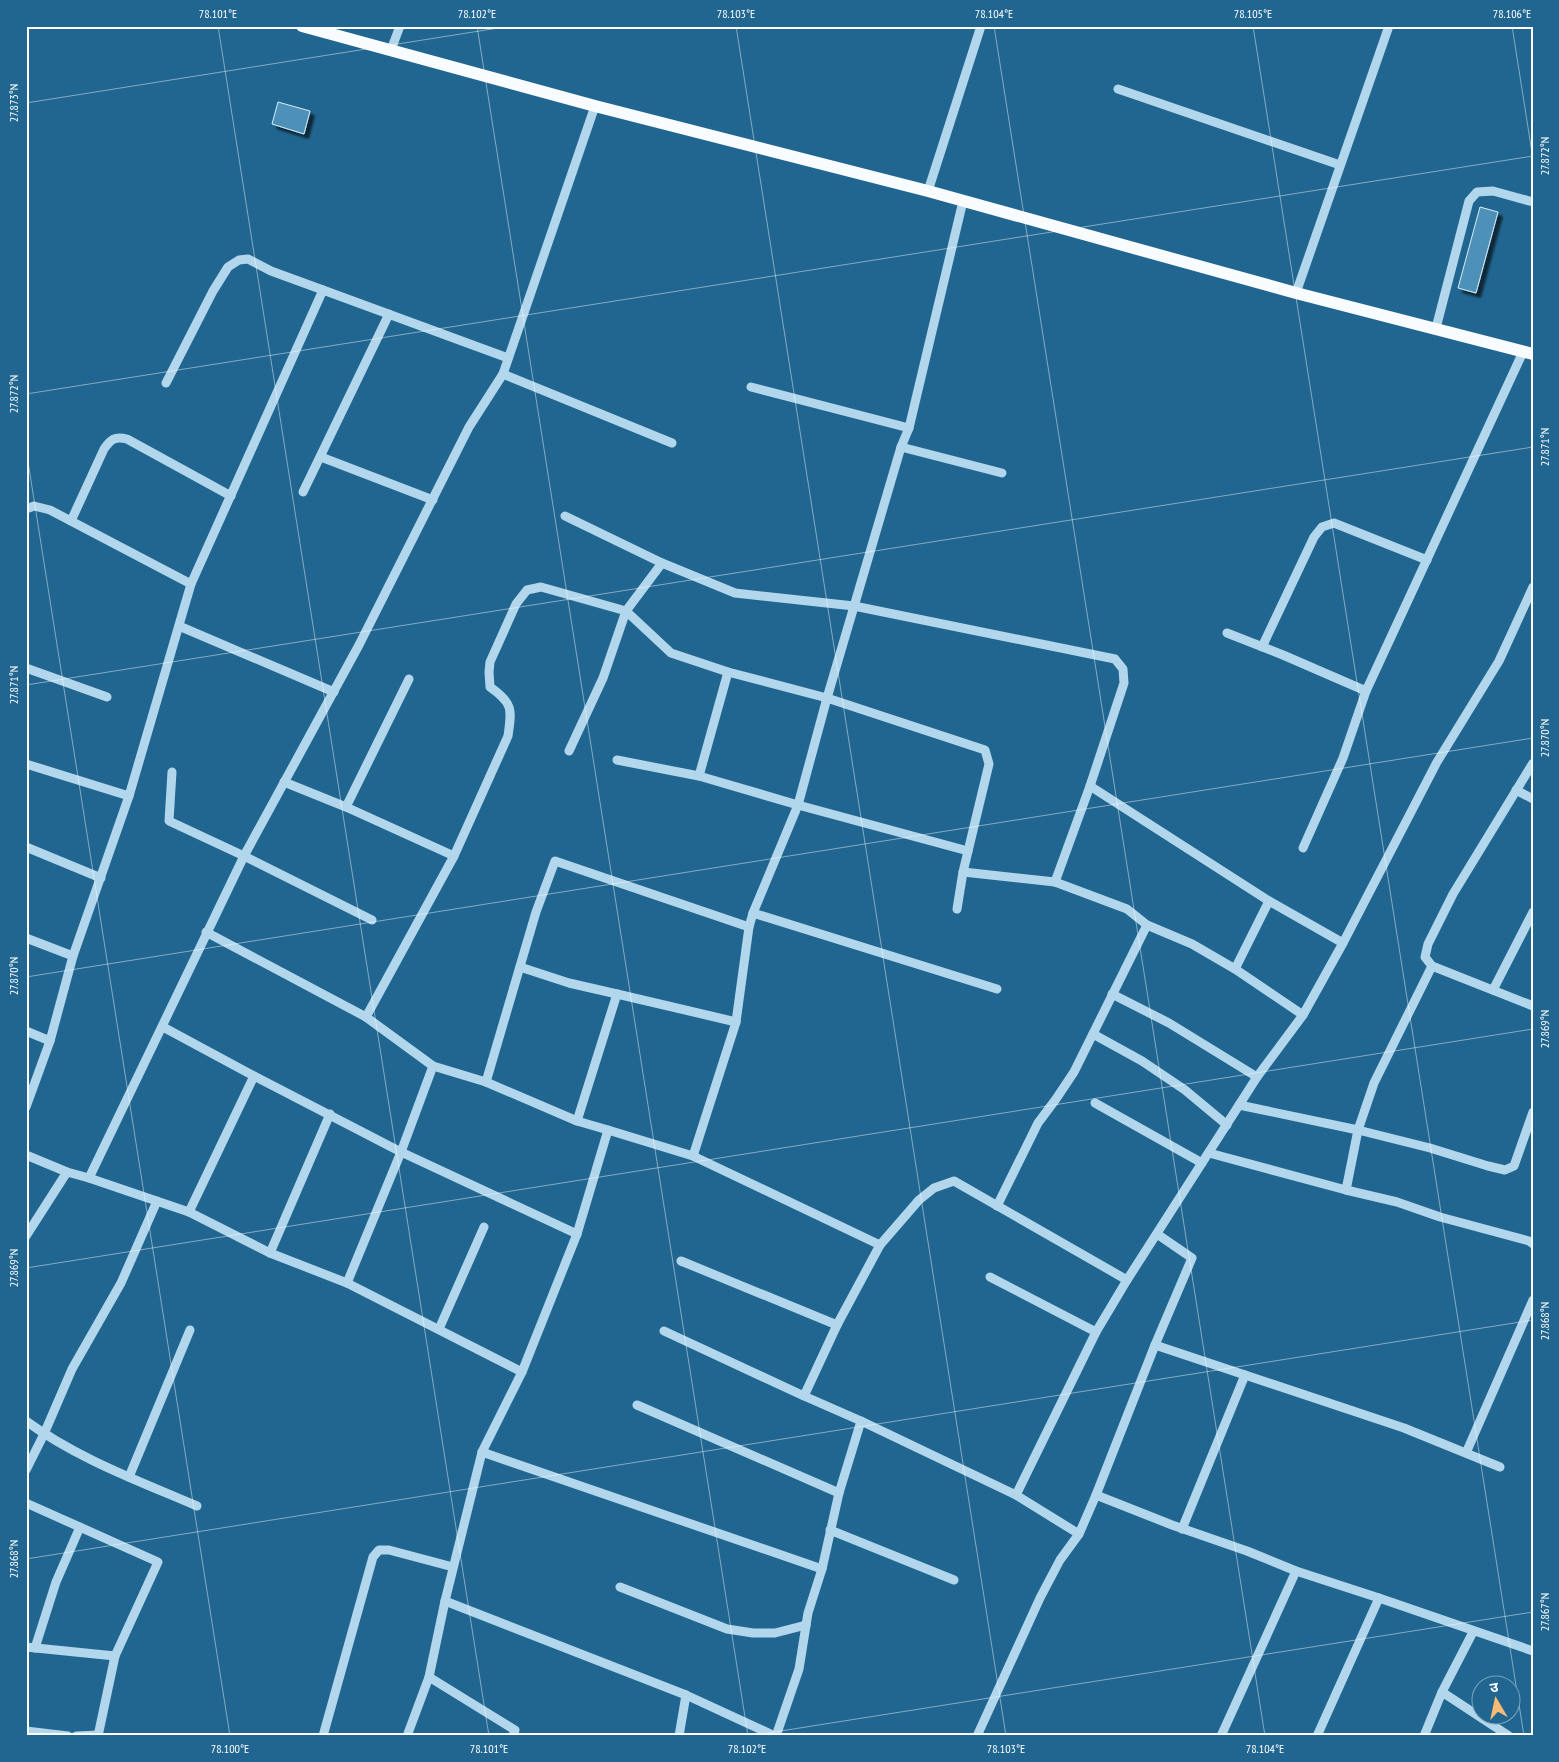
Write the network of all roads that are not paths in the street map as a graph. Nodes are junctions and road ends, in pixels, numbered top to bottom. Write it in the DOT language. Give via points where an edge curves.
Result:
graph roads {
  1 [pos="302,26"];
  2 [pos="400,26"];
  3 [pos="981,26"];
  4 [pos="1389,26"];
  5 [pos="392,50"];
  6 [pos="1118,89"];
  7 [pos="595,106"];
  8 [pos="1340,166"];
  9 [pos="928,191"];
  10 [pos="963,200"];
  11 [pos="1533,202"];
  12 [pos="324,290"];
  13 [pos="1296,292"];
  14 [pos="389,314"];
  15 [pos="1436,328"];
  16 [pos="1528,353"];
  17 [pos="508,358"];
  18 [pos="503,374"];
  19 [pos="166,383"];
  20 [pos="752,387"];
  21 [pos="909,428"];
  22 [pos="672,443"];
  23 [pos="901,447"];
  24 [pos="320,457"];
  25 [pos="1002,473"];
  26 [pos="304,492"];
  27 [pos="231,496"];
  28 [pos="432,500"];
  29 [pos="26,509"];
  30 [pos="565,516"];
  31 [pos="71,521"];
  32 [pos="1427,560"];
  33 [pos="662,563"];
  34 [pos="191,584"];
  35 [pos="1533,587"];
  36 [pos="854,606"];
  37 [pos="626,611"];
  38 [pos="179,626"];
  39 [pos="1226,633"];
  40 [pos="1262,647"];
  41 [pos="26,668"];
  42 [pos="728,672"];
  43 [pos="409,679"];
  44 [pos="1366,691"];
  45 [pos="334,692"];
  46 [pos="107,697"];
  47 [pos="827,698"];
  48 [pos="569,751"];
  49 [pos="617,760"];
  50 [pos="1533,763"];
  51 [pos="26,764"];
  52 [pos="172,772"];
  53 [pos="699,776"];
  54 [pos="284,782"];
  55 [pos="1090,786"];
  56 [pos="1516,790"];
  57 [pos="129,796"];
  58 [pos="1533,799"];
  59 [pos="798,805"];
  60 [pos="346,807"];
  61 [pos="26,847"];
  62 [pos="1303,848"];
  63 [pos="968,851"];
  64 [pos="244,856"];
  65 [pos="454,856"];
  66 [pos="963,872"];
  67 [pos="101,878"];
  68 [pos="1055,882"];
  69 [pos="1269,901"];
  70 [pos="957,909"];
  71 [pos="1533,912"];
  72 [pos="753,913"];
  73 [pos="372,920"];
  74 [pos="1147,925"];
  75 [pos="749,928"];
  76 [pos="206,932"];
  77 [pos="26,938"];
  78 [pos="1343,943"];
  79 [pos="73,956"];
  80 [pos="1432,966"];
  81 [pos="520,967"];
  82 [pos="1235,969"];
  83 [pos="997,990"];
  84 [pos="1493,990"];
  85 [pos="617,994"];
  86 [pos="1112,994"];
  87 [pos="1533,1006"];
  88 [pos="1303,1015"];
  89 [pos="366,1017"];
  90 [pos="736,1022"];
  91 [pos="163,1027"];
  92 [pos="26,1031"];
  93 [pos="1093,1034"];
  94 [pos="50,1041"];
  95 [pos="433,1066"];
  96 [pos="254,1076"];
  97 [pos="1257,1077"];
  98 [pos="486,1082"];
  99 [pos="1095,1103"];
  100 [pos="1239,1105"];
  101 [pos="26,1107"];
  102 [pos="1533,1112"];
  103 [pos="330,1114"];
  104 [pos="577,1121"];
  105 [pos="1227,1124"];
  106 [pos="608,1130"];
  107 [pos="1358,1130"];
  108 [pos="401,1152"];
  109 [pos="1209,1153"];
  110 [pos="26,1155"];
  111 [pos="693,1156"];
  112 [pos="1202,1163"];
  113 [pos="67,1172"];
  114 [pos="89,1178"];
  115 [pos="1346,1190"];
  116 [pos="157,1201"];
  117 [pos="997,1206"];
  118 [pos="189,1212"];
  119 [pos="484,1227"];
  120 [pos="578,1234"];
  121 [pos="1157,1234"];
  122 [pos="26,1236"];
  123 [pos="1533,1244"];
  124 [pos="880,1245"];
  125 [pos="270,1253"];
  126 [pos="681,1261"];
  127 [pos="990,1277"];
  128 [pos="1127,1280"];
  129 [pos="347,1282"];
  130 [pos="1533,1300"];
  131 [pos="837,1326"];
  132 [pos="439,1329"];
  133 [pos="190,1330"];
  134 [pos="664,1331"];
  135 [pos="1096,1332"];
  136 [pos="1154,1345"];
  137 [pos="522,1372"];
  138 [pos="1245,1375"];
  139 [pos="804,1396"];
  140 [pos="638,1405"];
  141 [pos="26,1421"];
  142 [pos="861,1421"];
  143 [pos="44,1434"];
  144 [pos="482,1452"];
  145 [pos="1466,1453"];
  146 [pos="1500,1467"];
  147 [pos="26,1470"];
  148 [pos="129,1477"];
  149 [pos="839,1493"];
  150 [pos="1016,1495"];
  151 [pos="1096,1495"];
  152 [pos="26,1503"];
  153 [pos="197,1506"];
  154 [pos="80,1527"];
  155 [pos="1182,1529"];
  156 [pos="830,1530"];
  157 [pos="1079,1534"];
  158 [pos="454,1567"];
  159 [pos="822,1569"];
  160 [pos="1296,1571"];
  161 [pos="954,1580"];
  162 [pos="620,1587"];
  163 [pos="1379,1598"];
  164 [pos="445,1601"];
  165 [pos="806,1625"];
  166 [pos="1473,1632"];
  167 [pos="31,1647"];
  168 [pos="1533,1651"];
  169 [pos="115,1656"];
  170 [pos="429,1677"];
  171 [pos="1442,1692"];
  172 [pos="686,1695"];
  173 [pos="26,1731"];
  174 [pos="98,1735"];
  175 [pos="68,1736"];
  176 [pos="76,1736"];
  177 [pos="323,1736"];
  178 [pos="407,1736"];
  179 [pos="513,1736"];
  180 [pos="678,1736"];
  181 [pos="775,1736"];
  182 [pos="976,1736"];
  183 [pos="1221,1736"];
  184 [pos="1317,1736"];
  185 [pos="1424,1736"];
  186 [pos="1509,1736"];
  1 -- 5 [label="main road"];
  2 -- 5 [label="street"];
  3 -- 9 [label="street"];
  4 -- 8 [label="street"];
  5 -- 7 [label="main road"];
  6 -- 8 [label="street"];
  7 -- 9 [label="main road"];
  7 -- 17 [label="street"];
  8 -- 13 [label="street"];
  9 -- 10 [label="main road"];
  10 -- 13 [label="main road"];
  10 -- 21 [label="street"];
  11 -- 15 [label="street" via="1493,191 1477,192 1468,201"];
  12 -- 14 [label="street"];
  12 -- 19 [label="street" via="248,259 239,260 228,267 213,291"];
  12 -- 27 [label="street"];
  13 -- 15 [label="main road"];
  14 -- 17 [label="street"];
  14 -- 24 [label="street"];
  15 -- 16 [label="main road"];
  16 -- 32 [label="street"];
  17 -- 18 [label="street"];
  18 -- 22 [label="street"];
  18 -- 28 [label="street" via="469,427"];
  20 -- 21 [label="street"];
  21 -- 23 [label="street"];
  23 -- 25 [label="street"];
  23 -- 36 [label="street"];
  24 -- 26 [label="street"];
  24 -- 28 [label="street"];
  27 -- 31 [label="street" via="118,437 110,440 104,449"];
  27 -- 34 [label="street"];
  28 -- 45 [label="street"];
  29 -- 31 [label="street" via="34,506 50,510"];
  30 -- 33 [label="street"];
  31 -- 34 [label="street"];
  32 -- 40 [label="street" via="1334,523 1322,527 1314,537"];
  32 -- 44 [label="street"];
  33 -- 36 [label="street" via="735,593"];
  33 -- 37 [label="street"];
  34 -- 38 [label="street"];
  35 -- 78 [label="street" via="1499,661 1437,762"];
  36 -- 47 [label="street"];
  36 -- 55 [label="street" via="1116,659 1123,669 1124,683"];
  37 -- 42 [label="street" via="671,653"];
  37 -- 48 [label="street" via="603,678"];
  37 -- 65 [label="street" via="541,587 527,590 516,604 490,662 489,672 490,686 505,698 511,714 508,736"];
  38 -- 45 [label="street"];
  38 -- 57 [label="street"];
  39 -- 40 [label="street"];
  40 -- 44 [label="street"];
  41 -- 46 [label="street"];
  42 -- 47 [label="street"];
  42 -- 53 [label="street"];
  43 -- 60 [label="street"];
  44 -- 62 [label="street" via="1343,758"];
  45 -- 54 [label="street"];
  47 -- 59 [label="street"];
  47 -- 63 [label="street" via="985,750 988,764"];
  49 -- 53 [label="street"];
  50 -- 56 [label="street"];
  51 -- 57 [label="street"];
  52 -- 64 [label="street" via="169,821"];
  53 -- 59 [label="street"];
  54 -- 60 [label="street"];
  54 -- 64 [label="street"];
  55 -- 68 [label="street"];
  55 -- 69 [label="street"];
  56 -- 58 [label="street"];
  56 -- 80 [label="street" via="1434,931 1425,957"];
  57 -- 67 [label="street"];
  59 -- 63 [label="street"];
  59 -- 72 [label="street"];
  60 -- 65 [label="street"];
  61 -- 67 [label="street"];
  63 -- 66 [label="street"];
  64 -- 73 [label="street"];
  64 -- 76 [label="street"];
  65 -- 89 [label="street"];
  66 -- 68 [label="street"];
  66 -- 70 [label="street"];
  67 -- 79 [label="street"];
  68 -- 74 [label="street" via="1127,909"];
  69 -- 78 [label="street"];
  69 -- 82 [label="street"];
  71 -- 84 [label="street"];
  72 -- 75 [label="street"];
  72 -- 83 [label="street"];
  74 -- 82 [label="street" via="1192,944"];
  74 -- 86 [label="street"];
  75 -- 81 [label="street" via="555,861"];
  75 -- 90 [label="street"];
  76 -- 89 [label="street"];
  76 -- 91 [label="street"];
  77 -- 79 [label="street"];
  78 -- 88 [label="street"];
  79 -- 94 [label="street"];
  80 -- 84 [label="street"];
  80 -- 107 [label="street" via="1374,1082"];
  81 -- 85 [label="street"];
  81 -- 98 [label="street"];
  82 -- 88 [label="street"];
  84 -- 87 [label="street"];
  85 -- 90 [label="street"];
  85 -- 104 [label="street"];
  86 -- 93 [label="street"];
  86 -- 97 [label="street" via="1169,1022"];
  88 -- 97 [label="street"];
  89 -- 95 [label="street"];
  90 -- 111 [label="street"];
  91 -- 96 [label="street"];
  91 -- 114 [label="street"];
  92 -- 94 [label="street"];
  93 -- 105 [label="street" via="1142,1061"];
  93 -- 117 [label="street" via="1074,1072 1038,1123"];
  94 -- 101 [label="street"];
  95 -- 98 [label="street"];
  95 -- 108 [label="street"];
  96 -- 103 [label="street"];
  96 -- 118 [label="street"];
  97 -- 100 [label="street"];
  98 -- 104 [label="street"];
  99 -- 112 [label="street"];
  100 -- 105 [label="street"];
  100 -- 107 [label="street"];
  102 -- 107 [label="street" via="1514,1166 1505,1170"];
  103 -- 108 [label="street"];
  103 -- 125 [label="street"];
  104 -- 106 [label="street"];
  105 -- 109 [label="street"];
  106 -- 111 [label="street"];
  106 -- 120 [label="street"];
  107 -- 115 [label="street"];
  108 -- 120 [label="street"];
  108 -- 129 [label="street"];
  109 -- 112 [label="street"];
  109 -- 115 [label="street"];
  110 -- 113 [label="street"];
  111 -- 124 [label="street"];
  112 -- 121 [label="street"];
  113 -- 114 [label="street"];
  113 -- 122 [label="street"];
  114 -- 116 [label="street"];
  115 -- 123 [label="street" via="1397,1202"];
  116 -- 118 [label="street"];
  116 -- 143 [label="street" via="121,1283 72,1369"];
  117 -- 124 [label="street" via="954,1182 934,1188 919,1200"];
  117 -- 128 [label="street"];
  118 -- 125 [label="street"];
  119 -- 132 [label="street"];
  120 -- 137 [label="street"];
  121 -- 128 [label="street"];
  121 -- 136 [label="street" via="1192,1258"];
  124 -- 131 [label="street"];
  125 -- 129 [label="street"];
  126 -- 131 [label="street"];
  127 -- 135 [label="street"];
  128 -- 135 [label="street"];
  129 -- 132 [label="street"];
  130 -- 145 [label="street"];
  131 -- 139 [label="street"];
  132 -- 137 [label="street"];
  133 -- 148 [label="street"];
  134 -- 139 [label="street"];
  135 -- 150 [label="street"];
  136 -- 138 [label="street"];
  136 -- 151 [label="street"];
  137 -- 144 [label="street"];
  138 -- 145 [label="street" via="1404,1428"];
  138 -- 155 [label="street"];
  139 -- 142 [label="street"];
  140 -- 149 [label="street"];
  141 -- 143 [label="street"];
  142 -- 149 [label="street"];
  142 -- 150 [label="street"];
  143 -- 147 [label="street"];
  143 -- 148 [label="street"];
  144 -- 158 [label="street"];
  144 -- 159 [label="street"];
  145 -- 146 [label="street"];
  148 -- 153 [label="street"];
  149 -- 156 [label="street"];
  150 -- 157 [label="street"];
  151 -- 155 [label="street"];
  151 -- 157 [label="street"];
  152 -- 154 [label="street"];
  154 -- 167 [label="street"];
  154 -- 169 [label="street" via="158,1562"];
  155 -- 160 [label="street"];
  156 -- 159 [label="street"];
  156 -- 161 [label="street"];
  157 -- 182 [label="street" via="1060,1560 1040,1598"];
  158 -- 164 [label="street"];
  158 -- 177 [label="street" via="389,1550 379,1550 373,1556"];
  159 -- 165 [label="street"];
  160 -- 163 [label="street"];
  160 -- 183 [label="street"];
  162 -- 165 [label="street" via="727,1628 753,1634 776,1633"];
  163 -- 166 [label="street"];
  163 -- 184 [label="street"];
  164 -- 170 [label="street"];
  164 -- 172 [label="street"];
  165 -- 181 [label="street" via="798,1669"];
  166 -- 168 [label="street"];
  166 -- 171 [label="street"];
  167 -- 169 [label="street"];
  169 -- 174 [label="street"];
  170 -- 178 [label="street"];
  170 -- 179 [label="street" via="515,1730"];
  171 -- 185 [label="street"];
  171 -- 186 [label="street"];
  172 -- 180 [label="street"];
  172 -- 181 [label="street"];
  173 -- 175 [label="street"];
  174 -- 176 [label="street"];
}
